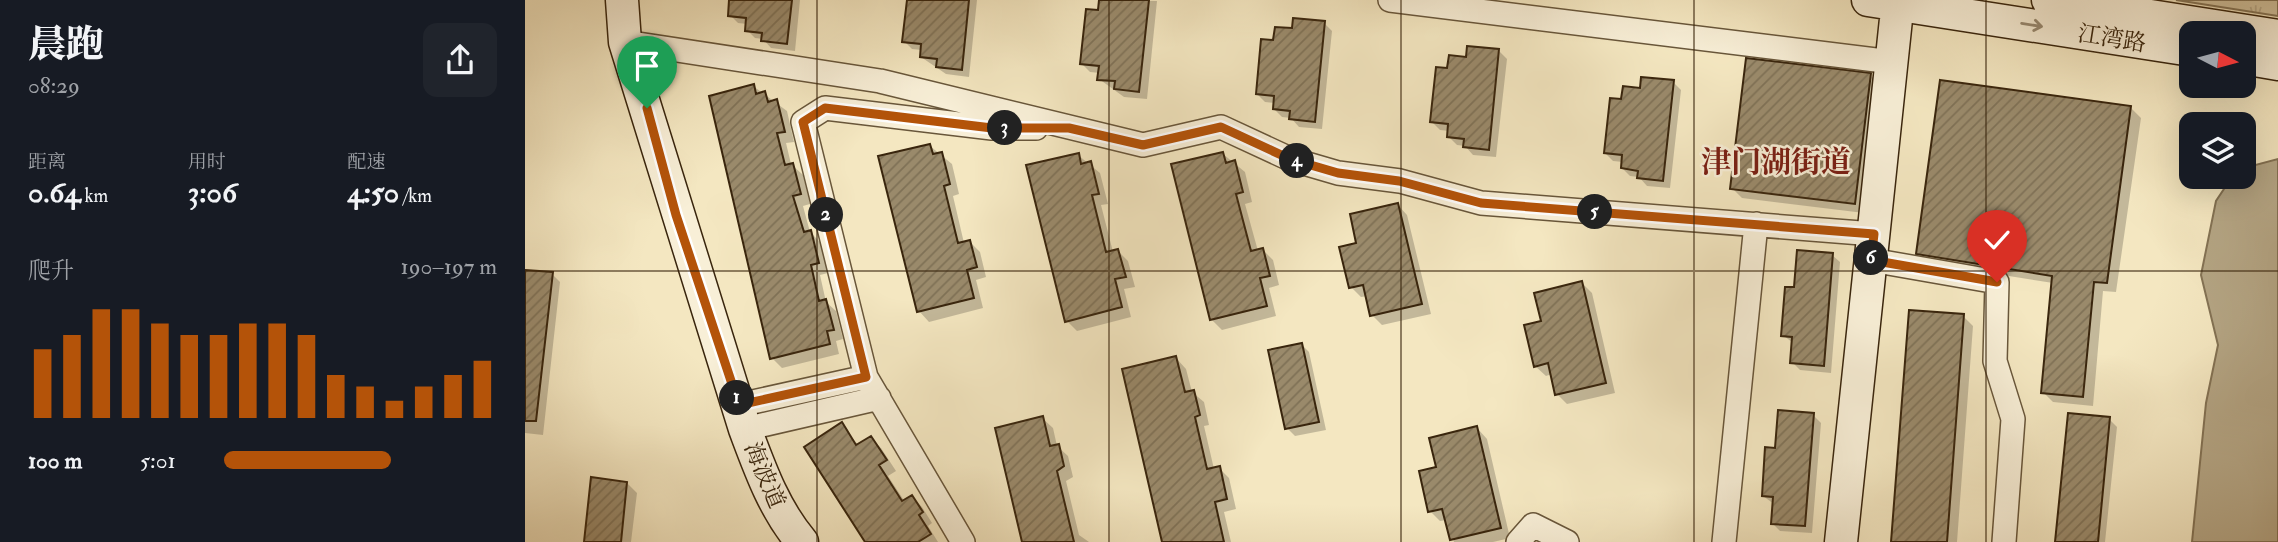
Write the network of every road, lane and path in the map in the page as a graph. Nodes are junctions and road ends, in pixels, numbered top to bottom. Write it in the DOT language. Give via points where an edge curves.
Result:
graph roads {
  1 [pos="622,0"];
  2 [pos="1390,0"];
  3 [pos="2048,0"];
  4 [pos="1888,2"];
  5 [pos="2278,36"];
  6 [pos="625,42"];
  7 [pos="2179,48"];
  8 [pos="2256,60"];
  9 [pos="1892,62"];
  10 [pos="2278,64"];
  11 [pos="1069,128"];
  12 [pos="1756,224"];
  13 [pos="1872,247"];
  14 [pos="866,377"];
  15 [pos="879,398"];
  16 [pos="742,417"];
  17 [pos="802,542"];
  18 [pos="963,542"];
  19 [pos="1518,542"];
  20 [pos="1567,542"];
  21 [pos="1724,542"];
  22 [pos="1841,542"];
  23 [pos="2004,542"];
  1 -- 6 [label="street, 海波道"];
  2 -- 9 [label="street"];
  3 -- 5 [label="street, 江湾路"];
  4 -- 7 [label="street, 江湾路, one-way"];
  4 -- 9 [label="street"];
  6 -- 11 [label="street" via="880,80"];
  6 -- 16 [label="street, 海波道"];
  8 -- 10 [label="street"];
  9 -- 13 [label="street"];
  11 -- 12 [label="street" via="1143,145 1221,127 1290,159 1481,203"];
  11 -- 14 [label="street" via="992,128 825,108 803,122"];
  12 -- 13 [label="street"];
  12 -- 21 [label="street"];
  13 -- 22 [label="street"];
  13 -- 23 [label="street" via="1997,282 1995,361 2013,419"];
  14 -- 15 [label="street"];
  14 -- 16 [label="street"];
  15 -- 16 [label="street"];
  15 -- 18 [label="street"];
  16 -- 17 [label="street, 海波道" via="762,475 786,524"];
  19 -- 20 [label="street" via="1533,525"];
}
